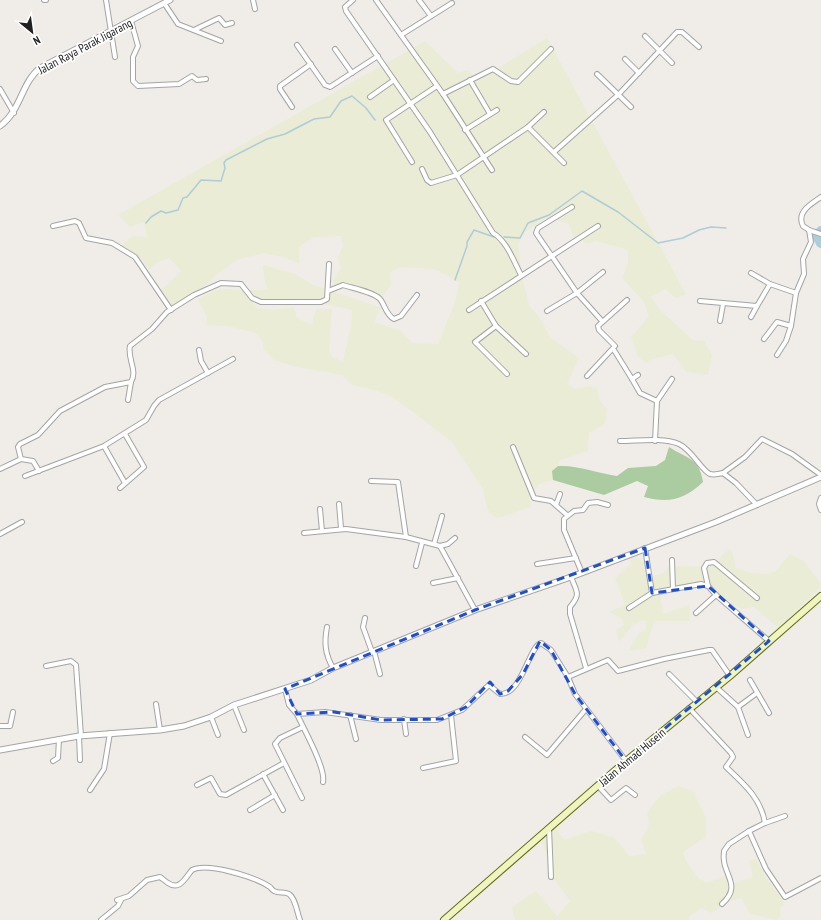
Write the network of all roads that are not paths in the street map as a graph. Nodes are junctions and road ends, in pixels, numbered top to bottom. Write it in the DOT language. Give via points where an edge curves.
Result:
graph roads {
  1 [pos="106,0"];
  2 [pos="170,0"];
  3 [pos="253,0"];
  4 [pos="353,0"];
  5 [pos="376,0"];
  6 [pos="419,0"];
  7 [pos="164,3"];
  8 [pos="452,4"];
  9 [pos="255,9"];
  10 [pos="430,16"];
  11 [pos="131,21"];
  12 [pos="232,23"];
  13 [pos="111,30"];
  14 [pos="194,30"];
  15 [pos="401,35"];
  16 [pos="645,36"];
  17 [pos="221,41"];
  18 [pos="297,45"];
  19 [pos="699,47"];
  20 [pos="335,49"];
  21 [pos="552,49"];
  22 [pos="661,51"];
  23 [pos="378,56"];
  24 [pos="116,57"];
  25 [pos="625,59"];
  26 [pos="672,63"];
  27 [pos="311,64"];
  28 [pos="352,73"];
  29 [pos="597,74"];
  30 [pos="639,74"];
  31 [pos="206,79"];
  32 [pos="394,80"];
  33 [pos="470,80"];
  34 [pos="437,86"];
  35 [pos="0,89"];
  36 [pos="443,94"];
  37 [pos="619,94"];
  38 [pos="370,97"];
  39 [pos="411,104"];
  40 [pos="631,106"];
  41 [pos="292,107"];
  42 [pos="497,110"];
  43 [pos="544,112"];
  44 [pos="14,113"];
  45 [pos="490,114"];
  46 [pos="0,126"];
  47 [pos="528,127"];
  48 [pos="465,130"];
  49 [pos="554,152"];
  50 [pos="483,157"];
  51 [pos="412,162"];
  52 [pos="564,163"];
  53 [pos="422,169"];
  54 [pos="492,170"];
  55 [pos="457,175"];
  56 [pos="821,196"];
  57 [pos="572,207"];
  58 [pos="52,226"];
  59 [pos="598,226"];
  60 [pos="809,230"];
  61 [pos="821,234"];
  62 [pos="552,256"];
  63 [pos="330,264"];
  64 [pos="602,272"];
  65 [pos="751,273"];
  66 [pos="521,275"];
  67 [pos="770,284"];
  68 [pos="328,291"];
  69 [pos="577,293"];
  70 [pos="796,293"];
  71 [pos="417,295"];
  72 [pos="627,300"];
  73 [pos="700,300"];
  74 [pos="482,301"];
  75 [pos="723,304"];
  76 [pos="757,306"];
  77 [pos="171,310"];
  78 [pos="468,310"];
  79 [pos="547,311"];
  80 [pos="751,318"];
  81 [pos="602,321"];
  82 [pos="720,321"];
  83 [pos="496,326"];
  84 [pos="791,326"];
  85 [pos="764,339"];
  86 [pos="199,350"];
  87 [pos="614,350"];
  88 [pos="526,354"];
  89 [pos="777,355"];
  90 [pos="234,359"];
  91 [pos="208,374"];
  92 [pos="507,374"];
  93 [pos="638,375"];
  94 [pos="587,376"];
  95 [pos="632,379"];
  96 [pos="672,379"];
  97 [pos="131,382"];
  98 [pos="128,400"];
  99 [pos="657,402"];
  100 [pos="125,434"];
  101 [pos="655,440"];
  102 [pos="620,441"];
  103 [pos="104,446"];
  104 [pos="513,447"];
  105 [pos="21,459"];
  106 [pos="0,469"];
  107 [pos="39,471"];
  108 [pos="723,473"];
  109 [pos="25,476"];
  110 [pos="821,476"];
  111 [pos="371,481"];
  112 [pos="125,483"];
  113 [pos="120,488"];
  114 [pos="560,494"];
  115 [pos="821,498"];
  116 [pos="339,504"];
  117 [pos="556,505"];
  118 [pos="608,505"];
  119 [pos="757,505"];
  120 [pos="320,509"];
  121 [pos="821,510"];
  122 [pos="567,515"];
  123 [pos="442,516"];
  124 [pos="22,522"];
  125 [pos="341,528"];
  126 [pos="322,531"];
  127 [pos="304,533"];
  128 [pos="0,534"];
  129 [pos="406,537"];
  130 [pos="455,538"];
  131 [pos="422,543"];
  132 [pos="434,544"];
  133 [pos="440,546"];
  134 [pos="645,548"];
  135 [pos="576,558"];
  136 [pos="672,560"];
  137 [pos="537,564"];
  138 [pos="416,566"];
  139 [pos="582,573"];
  140 [pos="571,577"];
  141 [pos="458,578"];
  142 [pos="433,583"];
  143 [pos="708,586"];
  144 [pos="673,589"];
  145 [pos="652,593"];
  146 [pos="716,595"];
  147 [pos="821,596"];
  148 [pos="757,598"];
  149 [pos="629,608"];
  150 [pos="475,610"];
  151 [pos="696,613"];
  152 [pos="365,618"];
  153 [pos="327,627"];
  154 [pos="769,641"];
  155 [pos="373,652"];
  156 [pos="46,666"];
  157 [pos="333,668"];
  158 [pos="586,668"];
  159 [pos="380,674"];
  160 [pos="669,674"];
  161 [pos="730,676"];
  162 [pos="568,677"];
  163 [pos="750,680"];
  164 [pos="716,687"];
  165 [pos="285,689"];
  166 [pos="757,693"];
  167 [pos="697,702"];
  168 [pos="156,704"];
  169 [pos="234,705"];
  170 [pos="689,708"];
  171 [pos="738,708"];
  172 [pos="586,709"];
  173 [pos="13,712"];
  174 [pos="769,713"];
  175 [pos="297,714"];
  176 [pos="350,715"];
  177 [pos="451,715"];
  178 [pos="211,717"];
  179 [pos="404,719"];
  180 [pos="0,726"];
  181 [pos="303,727"];
  182 [pos="160,730"];
  183 [pos="244,730"];
  184 [pos="110,733"];
  185 [pos="406,734"];
  186 [pos="218,735"];
  187 [pos="748,735"];
  188 [pos="80,736"];
  189 [pos="525,737"];
  190 [pos="59,739"];
  191 [pos="356,739"];
  192 [pos="0,750"];
  193 [pos="80,760"];
  194 [pos="53,761"];
  195 [pos="626,761"];
  196 [pos="284,763"];
  197 [pos="423,768"];
  198 [pos="263,774"];
  199 [pos="324,782"];
  200 [pos="197,785"];
  201 [pos="598,786"];
  202 [pos="90,790"];
  203 [pos="275,795"];
  204 [pos="635,795"];
  205 [pos="302,798"];
  206 [pos="250,810"];
  207 [pos="282,810"];
  208 [pos="785,816"];
  209 [pos="765,822"];
  210 [pos="549,828"];
  211 [pos="749,831"];
  212 [pos="552,877"];
  213 [pos="821,878"];
  214 [pos="722,904"];
  215 [pos="101,920"];
  216 [pos="300,920"];
  217 [pos="444,920"];
  1 -- 13 [label="street"];
  2 -- 7 [label="street, Jalan Raya Parak Jigarang"];
  3 -- 9 [label="street"];
  4 -- 23 [label="street" via="345,7 346,11"];
  5 -- 15 [label="street"];
  6 -- 10 [label="street"];
  7 -- 11 [label="street, Jalan Raya Parak Jigarang"];
  7 -- 14 [label="street" via="175,22"];
  8 -- 10 [label="street"];
  10 -- 15 [label="street"];
  11 -- 13 [label="street, Jalan Raya Parak Jigarang"];
  11 -- 31 [label="street" via="138,46 133,57 135,84 179,84 192,76 197,80"];
  12 -- 14 [label="street" via="225,25 219,18"];
  13 -- 24 [label="street"];
  13 -- 44 [label="street, Jalan Raya Parak Jigarang" via="35,72"];
  14 -- 17 [label="street"];
  15 -- 34 [label="street"];
  16 -- 22 [label="street"];
  18 -- 27 [label="street"];
  19 -- 22 [label="street" via="680,31"];
  20 -- 28 [label="street"];
  21 -- 33 [label="street" via="518,82 511,81 493,70"];
  22 -- 26 [label="street"];
  22 -- 30 [label="street"];
  23 -- 28 [label="street"];
  23 -- 32 [label="street"];
  25 -- 30 [label="street"];
  27 -- 28 [label="street" via="328,87"];
  27 -- 41 [label="street" via="280,86"];
  29 -- 37 [label="street"];
  30 -- 37 [label="street"];
  32 -- 38 [label="street"];
  32 -- 39 [label="street"];
  33 -- 36 [label="street"];
  33 -- 45 [label="street"];
  34 -- 36 [label="street"];
  34 -- 39 [label="street"];
  35 -- 44 [label="street"];
  36 -- 48 [label="street"];
  37 -- 40 [label="street"];
  37 -- 49 [label="street"];
  39 -- 51 [label="street" via="392,115 386,122"];
  39 -- 55 [label="street"];
  42 -- 45 [label="street"];
  43 -- 47 [label="street"];
  44 -- 46 [label="street, Jalan Raya Parak Jigarang"];
  45 -- 48 [label="street"];
  47 -- 49 [label="street"];
  47 -- 50 [label="street"];
  48 -- 50 [label="street"];
  49 -- 52 [label="street"];
  50 -- 54 [label="street"];
  50 -- 55 [label="street"];
  53 -- 55 [label="street" via="431,183"];
  55 -- 66 [label="street" via="493,233 504,244"];
  56 -- 60 [label="street" via="803,212 803,226"];
  57 -- 62 [label="street" via="536,230"];
  58 -- 77 [label="street" via="75,221 86,238 112,243 129,253 139,261"];
  59 -- 62 [label="street"];
  60 -- 61 [label="street"];
  60 -- 70 [label="street" via="811,242 803,259 804,274"];
  62 -- 66 [label="street"];
  62 -- 69 [label="street"];
  63 -- 68 [label="street"];
  64 -- 69 [label="street"];
  65 -- 67 [label="street"];
  66 -- 74 [label="street"];
  67 -- 70 [label="street"];
  67 -- 76 [label="street"];
  68 -- 71 [label="street" via="344,285 375,295 394,319 400,316"];
  68 -- 77 [label="street" via="327,298 321,302 261,302 252,298 241,284 221,283 194,295"];
  69 -- 79 [label="street"];
  69 -- 81 [label="street"];
  70 -- 84 [label="street"];
  72 -- 81 [label="street"];
  73 -- 75 [label="street"];
  74 -- 78 [label="street"];
  74 -- 83 [label="street"];
  75 -- 76 [label="street"];
  75 -- 82 [label="street"];
  76 -- 80 [label="street"];
  77 -- 97 [label="street" via="130,346 134,372"];
  81 -- 87 [label="street" via="598,328 615,345"];
  83 -- 88 [label="street"];
  83 -- 92 [label="street" via="475,342"];
  84 -- 85 [label="street" via="777,322"];
  84 -- 89 [label="street" via="786,341"];
  86 -- 91 [label="street"];
  87 -- 94 [label="street"];
  87 -- 95 [label="street"];
  90 -- 91 [label="street"];
  91 -- 100 [label="street" via="159,400 146,420"];
  93 -- 95 [label="street"];
  95 -- 99 [label="street" via="640,393"];
  96 -- 99 [label="street"];
  97 -- 98 [label="street"];
  97 -- 105 [label="street" via="105,387 60,411 38,435 18,446"];
  99 -- 101 [label="street"];
  100 -- 103 [label="street"];
  100 -- 112 [label="street" via="144,468"];
  101 -- 102 [label="street"];
  101 -- 108 [label="street" via="680,445 696,457 709,473"];
  103 -- 107 [label="street"];
  103 -- 112 [label="street"];
  104 -- 117 [label="street" via="534,498 551,501"];
  105 -- 106 [label="street"];
  105 -- 107 [label="street" via="32,461"];
  107 -- 109 [label="street"];
  108 -- 110 [label="street" via="745,457 762,439 796,457"];
  108 -- 119 [label="street"];
  110 -- 119 [label="street"];
  111 -- 129 [label="street" via="398,482"];
  112 -- 113 [label="street"];
  114 -- 117 [label="street"];
  115 -- 121 [label="street"];
  116 -- 125 [label="street"];
  117 -- 122 [label="street"];
  118 -- 122 [label="street" via="592,502 586,504 582,510"];
  119 -- 134 [label="street"];
  120 -- 126 [label="street"];
  122 -- 135 [label="street" via="563,525"];
  123 -- 132 [label="street"];
  124 -- 128 [label="street"];
  125 -- 126 [label="street"];
  125 -- 129 [label="street"];
  126 -- 127 [label="street"];
  129 -- 131 [label="street"];
  130 -- 133 [label="street"];
  131 -- 132 [label="street"];
  131 -- 138 [label="street"];
  132 -- 133 [label="street"];
  133 -- 141 [label="street"];
  134 -- 139 [label="street"];
  134 -- 145 [label="street"];
  135 -- 137 [label="street"];
  135 -- 139 [label="street"];
  136 -- 144 [label="street"];
  139 -- 140 [label="street"];
  140 -- 150 [label="street"];
  140 -- 158 [label="street" via="578,595 570,607 570,614"];
  141 -- 142 [label="street"];
  141 -- 150 [label="street"];
  143 -- 144 [label="street" via="701,584"];
  143 -- 146 [label="street"];
  143 -- 148 [label="street" via="704,568 707,563 714,562"];
  144 -- 145 [label="street"];
  145 -- 149 [label="street"];
  146 -- 151 [label="street"];
  146 -- 154 [label="street"];
  147 -- 154 [label="main road, Jalan Ahmad Husein"];
  150 -- 155 [label="street"];
  152 -- 155 [label="street" via="363,627"];
  153 -- 157 [label="street" via="325,648"];
  154 -- 161 [label="main road, Jalan Ahmad Husein"];
  155 -- 157 [label="street"];
  155 -- 159 [label="street"];
  156 -- 188 [label="street" via="71,661 76,665"];
  157 -- 165 [label="street" via="311,680"];
  158 -- 161 [label="street" via="608,660 616,670 621,671 664,658 712,650"];
  158 -- 162 [label="street"];
  160 -- 167 [label="street"];
  161 -- 164 [label="main road, Jalan Ahmad Husein"];
  162 -- 172 [label="street" via="575,694"];
  162 -- 177 [label="street" via="551,650 539,643 523,674 508,691 500,694 489,685 466,707"];
  163 -- 166 [label="street"];
  164 -- 167 [label="main road, Jalan Ahmad Husein"];
  164 -- 171 [label="street"];
  165 -- 169 [label="street"];
  165 -- 175 [label="street" via="289,705"];
  166 -- 171 [label="street"];
  166 -- 174 [label="street"];
  167 -- 170 [label="main road, Jalan Ahmad Husein"];
  168 -- 182 [label="street"];
  169 -- 178 [label="street"];
  169 -- 183 [label="street"];
  170 -- 195 [label="main road, Jalan Ahmad Husein"];
  170 -- 209 [label="street" via="731,753 733,757 726,767 755,798 763,810"];
  171 -- 187 [label="street"];
  172 -- 189 [label="street" via="547,755"];
  172 -- 195 [label="street"];
  173 -- 180 [label="street" via="10,726"];
  175 -- 176 [label="street" via="325,712"];
  175 -- 181 [label="street"];
  176 -- 179 [label="street" via="381,720"];
  176 -- 191 [label="street"];
  177 -- 179 [label="street" via="437,720"];
  177 -- 197 [label="street" via="456,761"];
  178 -- 182 [label="street" via="184,726"];
  178 -- 186 [label="street"];
  179 -- 185 [label="street"];
  181 -- 196 [label="street" via="276,742"];
  181 -- 199 [label="street"];
  182 -- 184 [label="street"];
  184 -- 188 [label="street"];
  184 -- 202 [label="street" via="104,769"];
  188 -- 190 [label="street"];
  188 -- 193 [label="street"];
  190 -- 192 [label="street"];
  190 -- 194 [label="street" via="58,758"];
  195 -- 201 [label="main road, Jalan Ahmad Husein"];
  196 -- 198 [label="street"];
  196 -- 205 [label="street"];
  198 -- 200 [label="street" via="226,795 220,794 211,778"];
  198 -- 203 [label="street"];
  201 -- 204 [label="street" via="611,800 625,788"];
  201 -- 210 [label="main road, Jalan Ahmad Husein"];
  203 -- 206 [label="street"];
  203 -- 207 [label="street"];
  208 -- 209 [label="street"];
  209 -- 211 [label="street"];
  210 -- 212 [label="street"];
  210 -- 217 [label="main road, Jalan Ahmad Husein"];
  211 -- 213 [label="street" via="766,869 785,897"];
  211 -- 214 [label="street" via="729,844 724,851 732,889"];
  215 -- 216 [label="street" via="118,906 119,900 129,896 147,880 160,877 170,884 179,884 184,882 192,870 204,868 234,873 262,883 274,891 289,894 293,898"];
}
